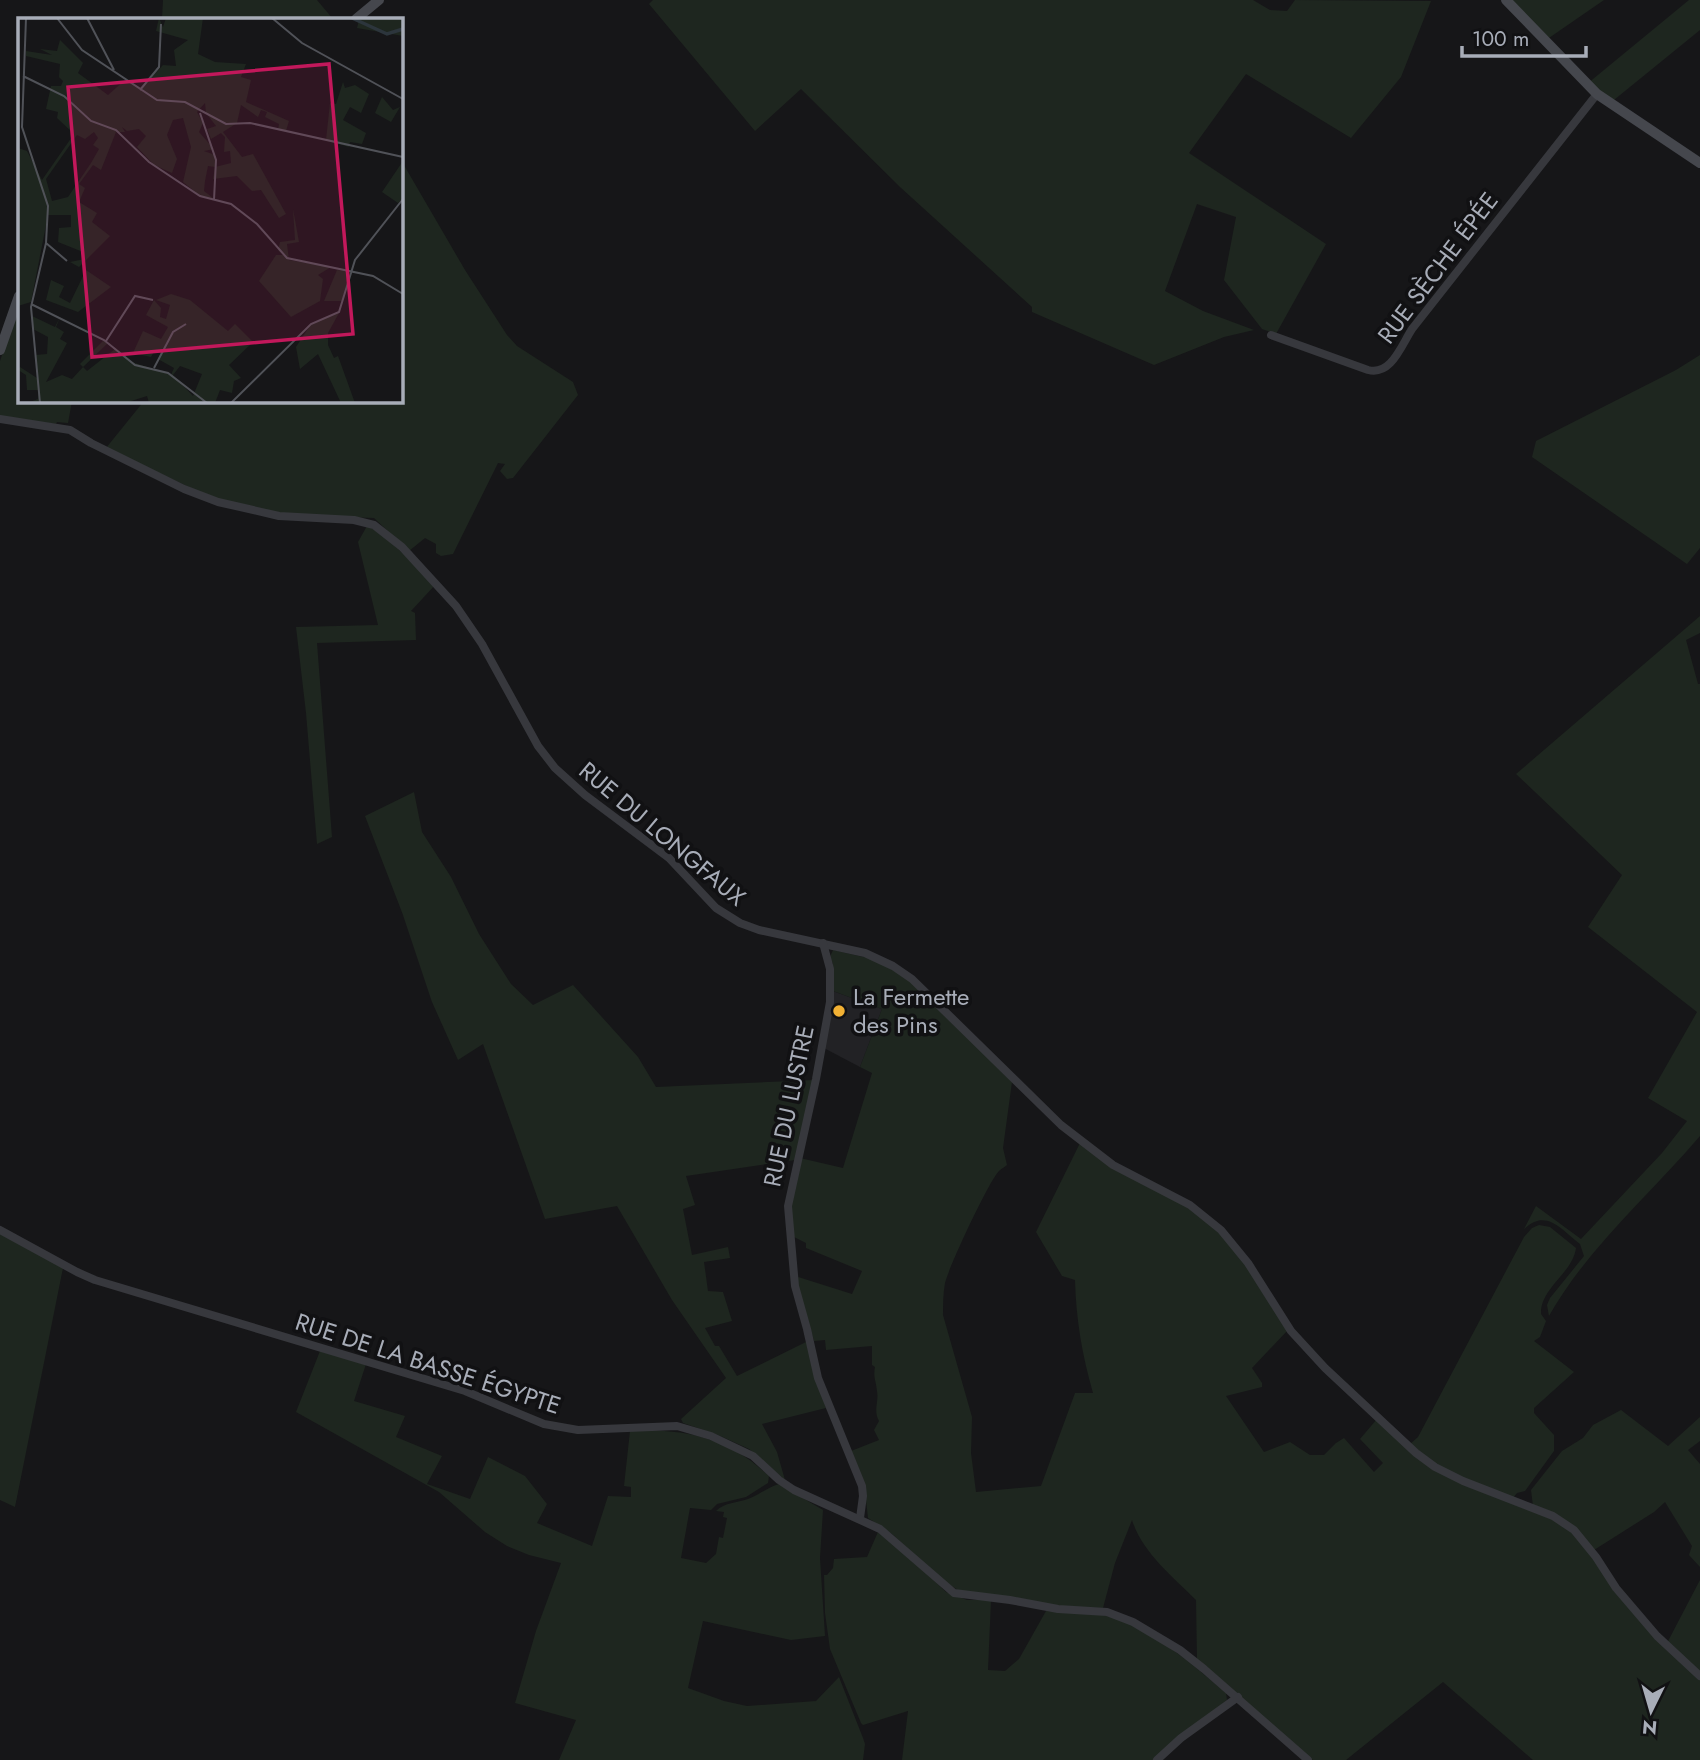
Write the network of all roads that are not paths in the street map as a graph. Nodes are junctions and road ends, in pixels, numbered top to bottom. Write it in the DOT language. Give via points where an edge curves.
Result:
graph roads {
  1 [pos="379,0"];
  2 [pos="1506,0"];
  3 [pos="357,18"];
  4 [pos="1597,94"];
  5 [pos="1700,163"];
  6 [pos="18,299"];
  7 [pos="1271,335"];
  8 [pos="0,350"];
  9 [pos="0,419"];
  10 [pos="823,943"];
  11 [pos="0,1230"];
  12 [pos="860,1518"];
  13 [pos="1700,1676"];
  14 [pos="1238,1697"];
  15 [pos="1157,1760"];
  16 [pos="1308,1760"];
  1 -- 3 [label="street"];
  2 -- 4 [label="street"];
  4 -- 5 [label="street"];
  4 -- 7 [label="street, RUE SÈCHE ÉPÉE" via="1412,329 1387,368 1368,370"];
  6 -- 8 [label="street"];
  9 -- 10 [label="street, RUE DU LONGFAUX" via="70,430 218,502 279,516 365,522 382,531 456,607 482,644 538,746 566,779 669,858 723,914 759,930"];
  10 -- 12 [label="street, RUE DU LUSTRE" via="830,969 830,1002 788,1206 794,1286 821,1388 862,1486"];
  10 -- 13 [label="street, RUE DU LONGFAUX" via="865,953 903,972 1087,1146 1206,1216 1248,1262 1290,1331 1404,1442 1443,1472 1569,1526 1657,1636"];
  11 -- 12 [label="street, RUE DE LA BASSE ÉGYPTE" via="95,1280 465,1391 544,1424 578,1430 667,1426 699,1432 737,1446 794,1490"];
  12 -- 14 [label="street, RUE DE LA BASSE ÉGYPTE" via="890,1535 954,1593 1123,1617 1180,1650"];
  14 -- 15 [label="street"];
  14 -- 16 [label="street, RUE DE LA BASSE ÉGYPTE"];
}
